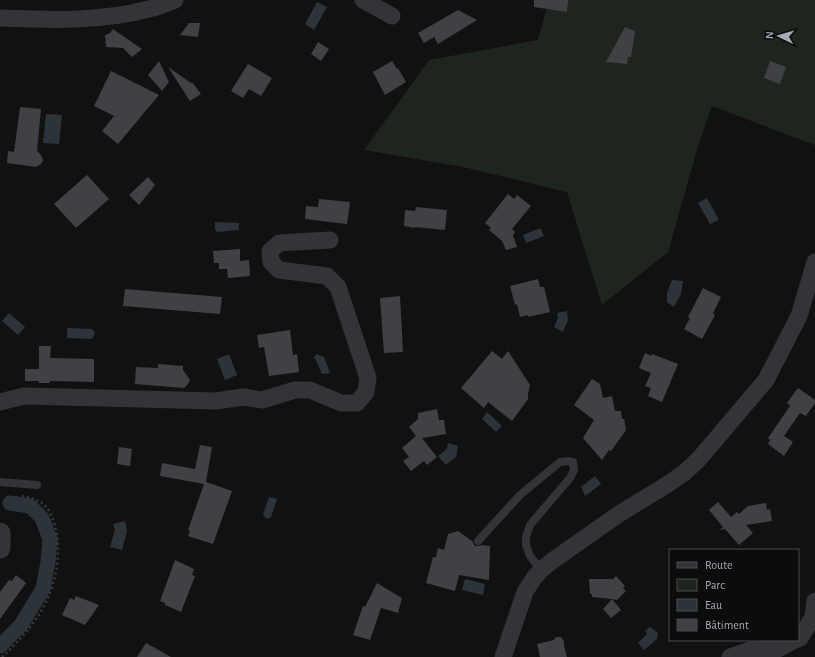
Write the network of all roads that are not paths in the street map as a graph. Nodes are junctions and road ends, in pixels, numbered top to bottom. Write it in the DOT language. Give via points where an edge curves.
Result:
graph roads {
  1 [pos="175,0"];
  2 [pos="363,0"];
  3 [pos="392,16"];
  4 [pos="0,18"];
  5 [pos="330,240"];
  6 [pos="815,262"];
  7 [pos="0,402"];
  8 [pos="0,482"];
  9 [pos="37,485"];
  10 [pos="0,532"];
  11 [pos="478,542"];
  12 [pos="0,548"];
  13 [pos="541,570"];
  14 [pos="815,601"];
  15 [pos="799,638"];
  16 [pos="793,641"];
  17 [pos="503,657"];
  18 [pos="730,657"];
  1 -- 4 [label="street" via="151,9 97,18"];
  2 -- 3 [label="street"];
  5 -- 7 [label="street" via="279,243 270,251 270,262 279,270 327,276 338,287 368,378 366,392 357,403 341,403 310,390 295,390 262,400 243,397 216,401 24,396"];
  6 -- 13 [label="street" via="799,316 766,380 699,459 684,473 619,514"];
  8 -- 9 [label="lane"];
  10 -- 12 [label="street"];
  11 -- 13 [label="lane" via="520,495 560,462 573,462 574,470 570,478 530,525 526,537 530,556"];
  13 -- 17 [label="street" via="525,592"];
  14 -- 15 [label="street" via="813,617"];
  16 -- 18 [label="street" via="778,649 750,650"];
}
